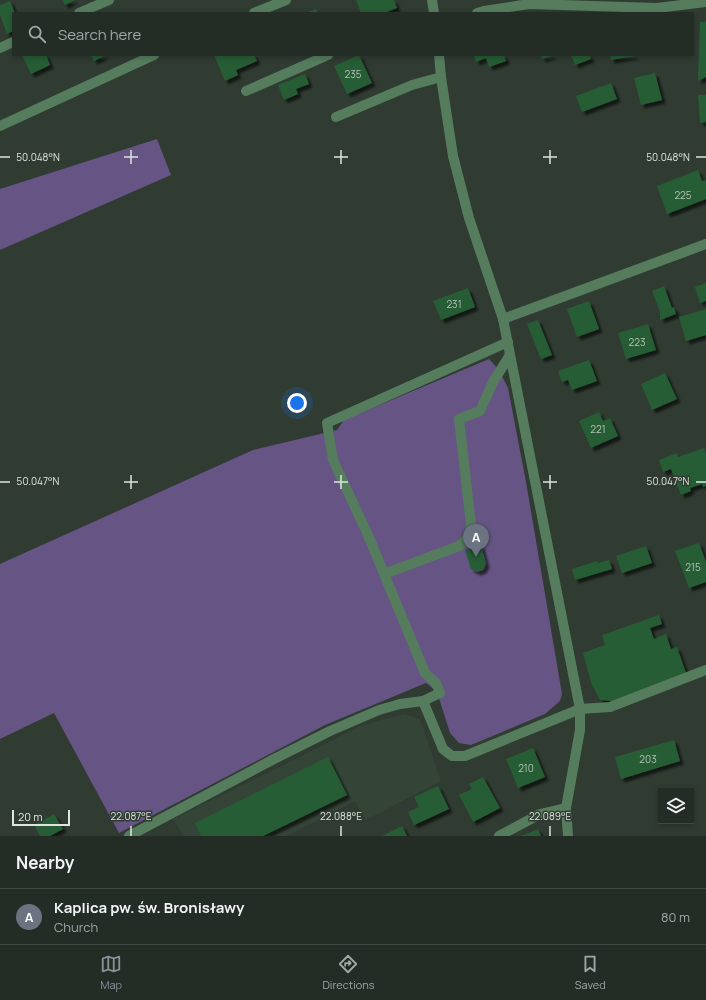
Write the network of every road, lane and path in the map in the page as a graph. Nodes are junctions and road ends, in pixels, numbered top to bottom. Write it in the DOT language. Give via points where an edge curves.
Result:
graph roads {
  1 [pos="109,0"];
  2 [pos="286,0"];
  3 [pos="432,0"];
  4 [pos="706,2"];
  5 [pos="81,12"];
  6 [pos="256,12"];
  7 [pos="432,12"];
  8 [pos="480,12"];
  9 [pos="12,42"];
  10 [pos="0,48"];
  11 [pos="152,56"];
  12 [pos="326,56"];
  13 [pos="439,56"];
  14 [pos="441,77"];
  15 [pos="246,91"];
  16 [pos="336,117"];
  17 [pos="0,126"];
  18 [pos="706,244"];
  19 [pos="503,319"];
  20 [pos="508,342"];
  21 [pos="510,355"];
  22 [pos="384,574"];
  23 [pos="706,670"];
  24 [pos="423,701"];
  25 [pos="580,709"];
  26 [pos="566,808"];
  27 [pos="129,836"];
  28 [pos="499,836"];
  29 [pos="568,836"];
  1 -- 5 [label="street"];
  2 -- 6 [label="street"];
  3 -- 7 [label="street"];
  4 -- 8 [label="street" via="657,8 529,4"];
  9 -- 10 [label="street"];
  11 -- 17 [label="street"];
  12 -- 15 [label="street"];
  13 -- 14 [label="street"];
  14 -- 16 [label="street" via="412,85"];
  14 -- 19 [label="street" via="453,156 469,218"];
  18 -- 19 [label="street"];
  19 -- 20 [label="street"];
  20 -- 21 [label="street"];
  20 -- 22 [label="street" via="327,423 333,460"];
  21 -- 22 [label="street" via="493,382 480,411 459,419 471,525 468,538 458,546"];
  21 -- 25 [label="street"];
  22 -- 24 [label="street" via="425,673 436,683 440,693"];
  23 -- 25 [label="street" via="610,707"];
  24 -- 25 [label="street" via="444,749 452,756 465,756"];
  24 -- 27 [label="street" via="379,710 330,732"];
  25 -- 26 [label="street" via="580,730"];
  26 -- 28 [label="street" via="540,814"];
  26 -- 29 [label="street"];
}
